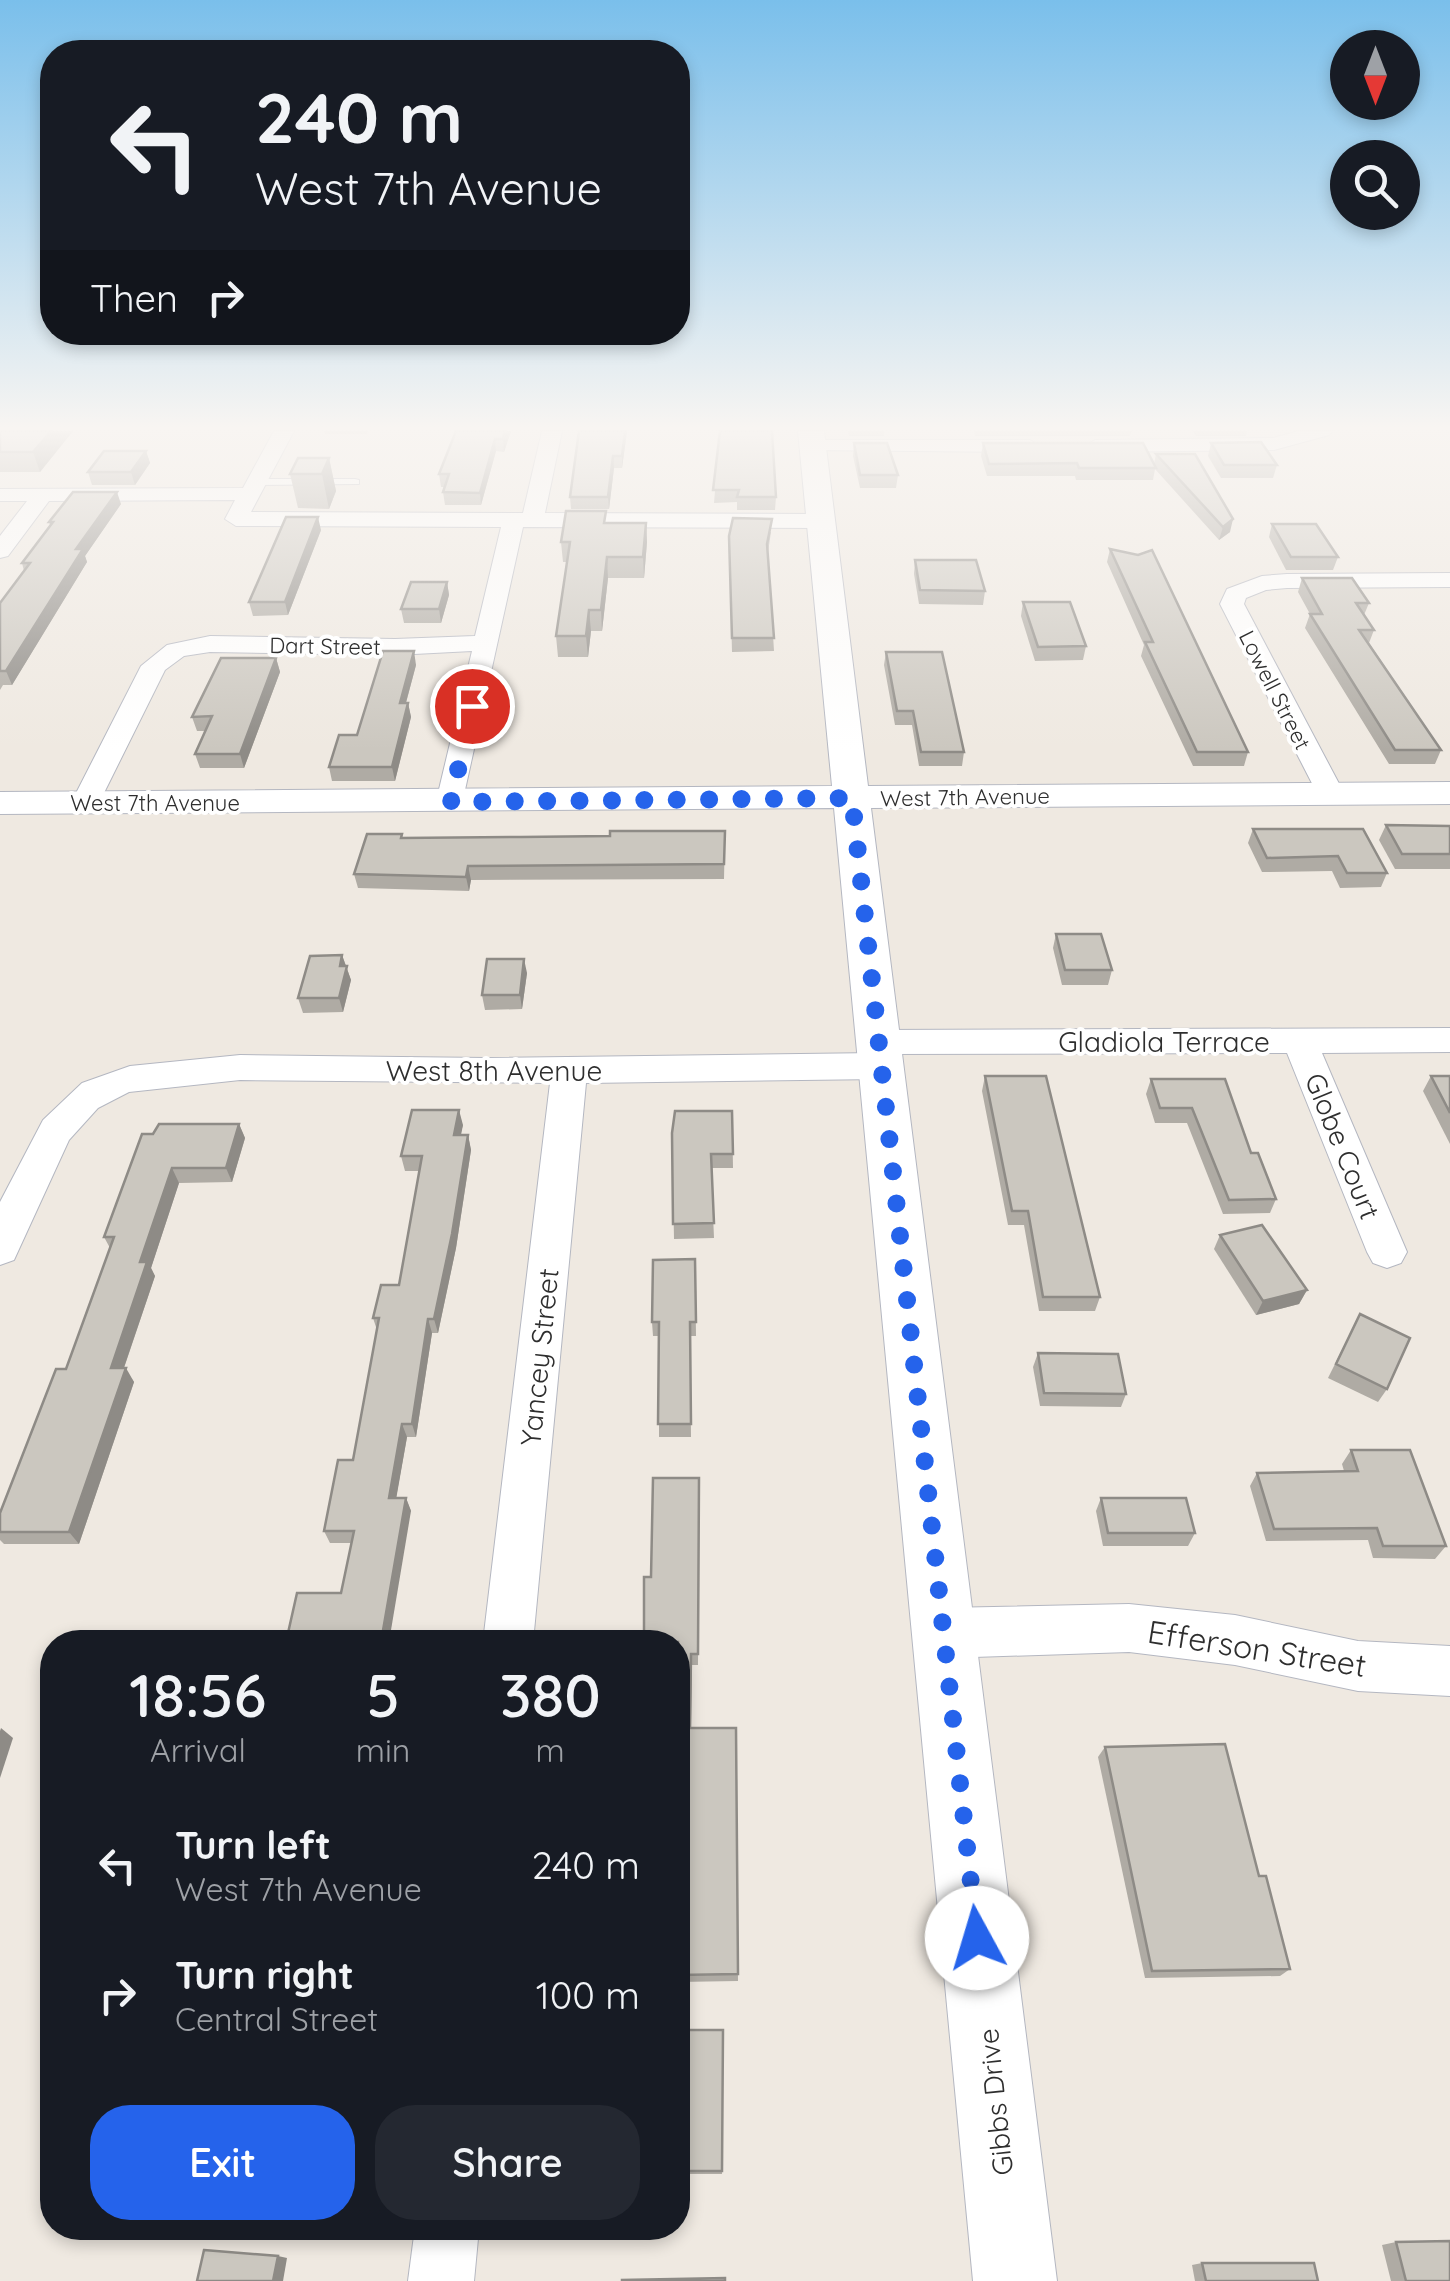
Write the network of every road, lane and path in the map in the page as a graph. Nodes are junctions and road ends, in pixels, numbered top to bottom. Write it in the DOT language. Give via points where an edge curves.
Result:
graph roads {
  1 [pos="517,537"];
  2 [pos="823,537"];
  3 [pos="1450,580"];
  4 [pos="486,643"];
  5 [pos="1330,793"];
  6 [pos="1450,793"];
  7 [pos="852,798"];
  8 [pos="451,802"];
  9 [pos="0,803"];
  10 [pos="86,803"];
  11 [pos="1300,1040"];
  12 [pos="1450,1040"];
  13 [pos="880,1054"];
  14 [pos="569,1071"];
  15 [pos="0,1249"];
  16 [pos="1387,1252"];
  17 [pos="509,1630"];
  18 [pos="944,1632"];
  19 [pos="1450,1671"];
  20 [pos="445,2240"];
  21 [pos="441,2281"];
  22 [pos="1015,2281"];
  1 -- 4 [label="street"];
  2 -- 7 [label="street, Gibbs Drive"];
  3 -- 5 [label="street, Lowell Street" via="1287,581 1235,594 1232,604"];
  4 -- 8 [label="street"];
  4 -- 10 [label="street, Dart Street" via="210,644 166,655 154,666"];
  5 -- 6 [label="street, West 7th Avenue"];
  5 -- 7 [label="street, West 7th Avenue"];
  7 -- 8 [label="street, West 7th Avenue"];
  7 -- 13 [label="street, Gibbs Drive"];
  8 -- 10 [label="street, West 7th Avenue"];
  9 -- 10 [label="street, West 7th Avenue"];
  11 -- 12 [label="street, Gladiola Terrace"];
  11 -- 13 [label="street, Gladiola Terrace"];
  11 -- 16 [label="street, Globe Court"];
  13 -- 14 [label="street, West 8th Avenue"];
  13 -- 18 [label="street, Gibbs Drive"];
  14 -- 15 [label="street, West 8th Avenue" via="180,1071 108,1086 62,1125"];
  14 -- 17 [label="street, Yancey Street"];
  18 -- 19 [label="street, Efferson Street" via="1128,1628 1234,1640 1358,1666"];
  18 -- 22 [label="street, Gibbs Drive"];
  20 -- 21 [label="street"];
}
